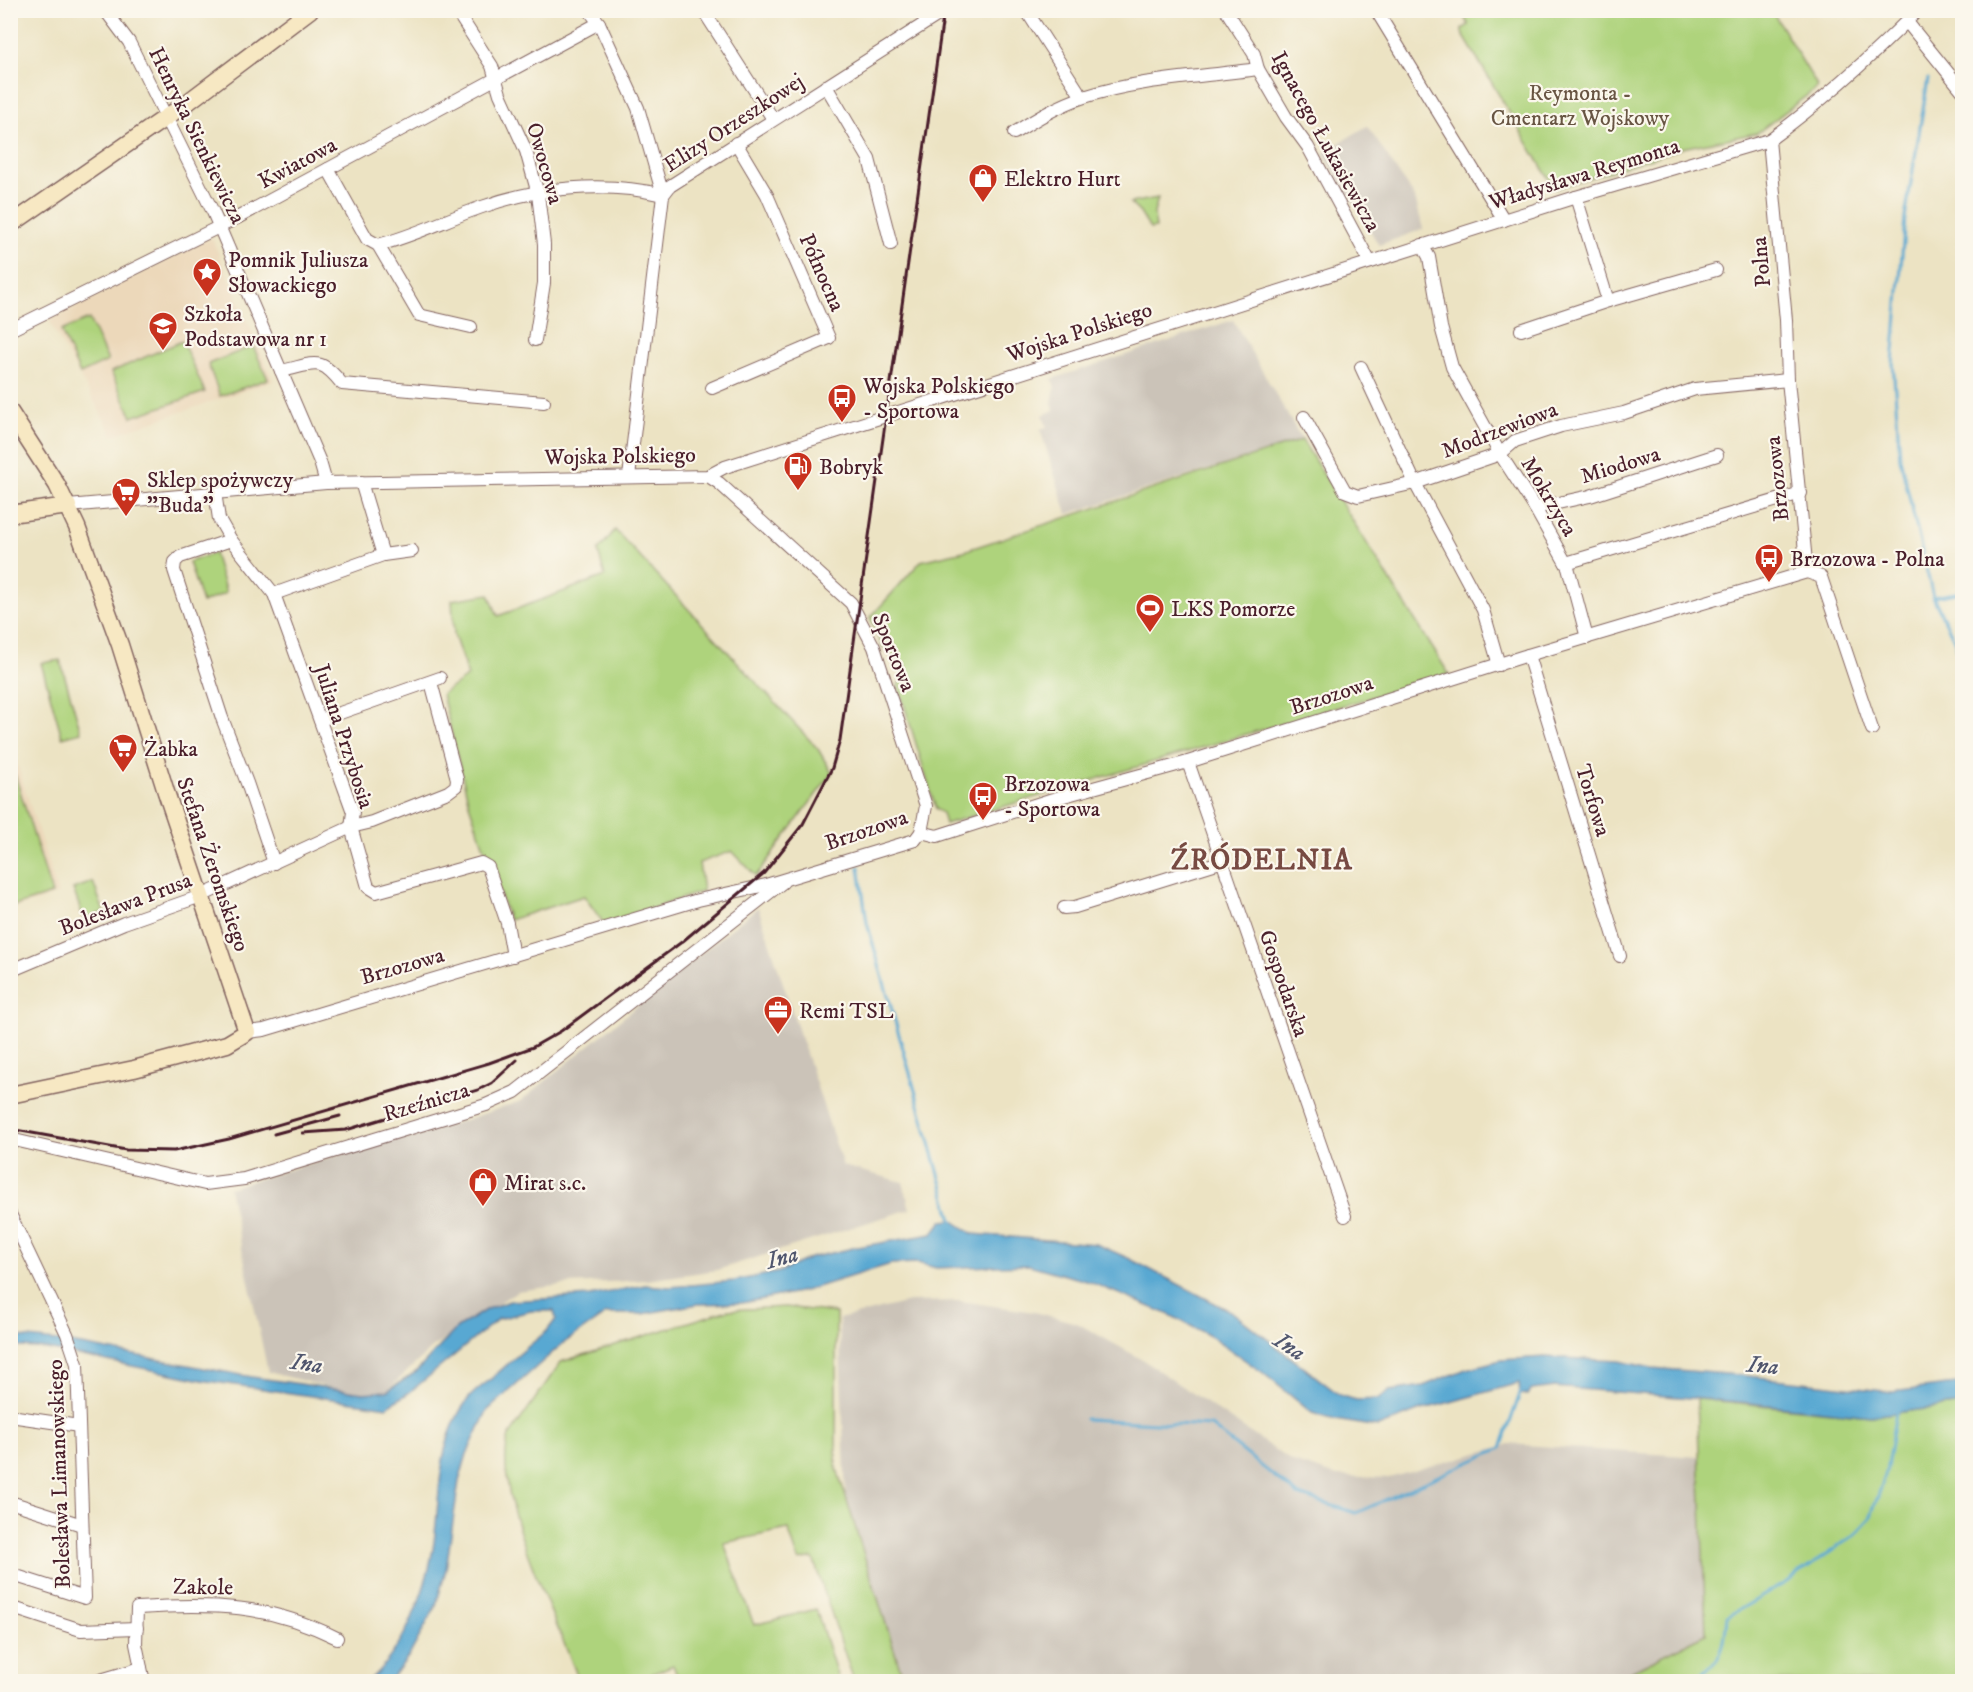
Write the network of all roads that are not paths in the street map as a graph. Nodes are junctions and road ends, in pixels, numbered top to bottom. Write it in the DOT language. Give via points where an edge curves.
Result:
graph roads {
  1 [pos="105,10"];
  2 [pos="310,10"];
  3 [pos="456,10"];
  4 [pos="589,10"];
  5 [pos="703,10"];
  6 [pos="946,10"];
  7 [pos="1026,10"];
  8 [pos="1226,10"];
  9 [pos="1376,10"];
  10 [pos="1918,10"];
  11 [pos="1906,22"];
  12 [pos="599,23"];
  13 [pos="1258,69"];
  14 [pos="497,78"];
  15 [pos="826,86"];
  16 [pos="1962,90"];
  17 [pos="1082,97"];
  18 [pos="166,118"];
  19 [pos="773,119"];
  20 [pos="1014,133"];
  21 [pos="1769,140"];
  22 [pos="736,143"];
  23 [pos="328,169"];
  24 [pos="538,194"];
  25 [pos="663,195"];
  26 [pos="1576,197"];
  27 [pos="1504,220"];
  28 [pos="10,225"];
  29 [pos="219,225"];
  30 [pos="891,244"];
  31 [pos="378,245"];
  32 [pos="1422,245"];
  33 [pos="1370,262"];
  34 [pos="1716,270"];
  35 [pos="1608,301"];
  36 [pos="1239,304"];
  37 [pos="471,327"];
  38 [pos="10,330"];
  39 [pos="1521,330"];
  40 [pos="534,340"];
  41 [pos="1361,367"];
  42 [pos="281,371"];
  43 [pos="1788,380"];
  44 [pos="712,388"];
  45 [pos="544,402"];
  46 [pos="10,412"];
  47 [pos="1304,417"];
  48 [pos="1500,454"];
  49 [pos="1717,455"];
  50 [pos="629,477"];
  51 [pos="708,477"];
  52 [pos="361,482"];
  53 [pos="326,483"];
  54 [pos="1416,483"];
  55 [pos="214,492"];
  56 [pos="1801,493"];
  57 [pos="68,506"];
  58 [pos="1535,508"];
  59 [pos="10,514"];
  60 [pos="231,540"];
  61 [pos="412,551"];
  62 [pos="383,555"];
  63 [pos="1566,563"];
  64 [pos="1808,572"];
  65 [pos="274,594"];
  66 [pos="1587,638"];
  67 [pos="1528,655"];
  68 [pos="1498,665"];
  69 [pos="320,720"];
  70 [pos="1872,729"];
  71 [pos="1188,762"];
  72 [pos="351,827"];
  73 [pos="921,832"];
  74 [pos="1220,862"];
  75 [pos="274,863"];
  76 [pos="789,878"];
  77 [pos="201,896"];
  78 [pos="1064,908"];
  79 [pos="513,956"];
  80 [pos="1620,956"];
  81 [pos="10,971"];
  82 [pos="247,1032"];
  83 [pos="10,1093"];
  84 [pos="10,1139"];
  85 [pos="10,1214"];
  86 [pos="1344,1216"];
  87 [pos="10,1416"];
  88 [pos="79,1426"];
  89 [pos="10,1502"];
  90 [pos="82,1525"];
  91 [pos="10,1574"];
  92 [pos="10,1607"];
  93 [pos="27,1612"];
  94 [pos="10,1617"];
  95 [pos="137,1628"];
  96 [pos="337,1638"];
  97 [pos="141,1668"];
  98 [pos="94,1682"];
  99 [pos="144,1682"];
  1 -- 18 [label="street, Henryka Sienkiewicza" via="129,42"];
  2 -- 18 [label="street"];
  3 -- 14 [label="street, Owocowa"];
  4 -- 12 [label="street"];
  5 -- 19 [label="street"];
  6 -- 15 [label="street, Elizy Orzeszkowej"];
  7 -- 17 [label="street"];
  8 -- 13 [label="street, Ignacego Łukasiewicza" via="1254,54"];
  9 -- 27 [label="street"];
  10 -- 11 [label="street, Władysława Reymonta"];
  11 -- 16 [label="street"];
  11 -- 21 [label="street, Władysława Reymonta" via="1805,114"];
  12 -- 14 [label="street, Kwiatowa"];
  12 -- 25 [label="street" via="638,108"];
  13 -- 17 [label="street" via="1122,86"];
  13 -- 33 [label="street, Ignacego Łukasiewicza" via="1308,147"];
  14 -- 23 [label="street, Kwiatowa"];
  14 -- 24 [label="street, Owocowa" via="500,94 526,151"];
  15 -- 19 [label="street, Elizy Orzeszkowej"];
  15 -- 30 [label="street" via="869,159"];
  17 -- 20 [label="street"];
  18 -- 28 [label="street"];
  18 -- 29 [label="street, Henryka Sienkiewicza"];
  19 -- 22 [label="street, Elizy Orzeszkowej"];
  21 -- 26 [label="street, Władysława Reymonta"];
  21 -- 43 [label="street, Polna"];
  22 -- 25 [label="street, Elizy Orzeszkowej" via="670,186"];
  22 -- 44 [label="street, Północna" via="767,195 829,338"];
  23 -- 29 [label="street, Kwiatowa"];
  23 -- 31 [label="street" via="367,239"];
  24 -- 25 [label="street" via="615,187"];
  24 -- 31 [label="street" via="483,206"];
  24 -- 40 [label="street, Owocowa" via="544,283"];
  25 -- 50 [label="street, Elizy Orzeszkowej"];
  26 -- 27 [label="street, Władysława Reymonta"];
  26 -- 35 [label="street"];
  27 -- 32 [label="street, Władysława Reymonta"];
  29 -- 38 [label="street, Kwiatowa"];
  29 -- 42 [label="street, Henryka Sienkiewicza"];
  31 -- 37 [label="street" via="419,315"];
  32 -- 33 [label="street, Władysława Reymonta"];
  32 -- 48 [label="street, Mokrzyca" via="1429,257 1452,367"];
  33 -- 36 [label="street, Władysława Reymonta"];
  34 -- 35 [label="street"];
  35 -- 39 [label="street"];
  36 -- 51 [label="street, Wojska Polskiego" via="725,467"];
  41 -- 54 [label="street"];
  42 -- 45 [label="street" via="317,363 329,367 342,384"];
  42 -- 53 [label="street, Henryka Sienkiewicza"];
  43 -- 48 [label="street, Modrzewiowa" via="1695,389 1624,413 1561,426 1515,441"];
  43 -- 56 [label="street, Brzozowa"];
  46 -- 57 [label="street, Stefana Żeromskiego"];
  47 -- 54 [label="street, Modrzewiowa" via="1345,491 1358,496"];
  48 -- 54 [label="street, Modrzewiowa"];
  48 -- 58 [label="street, Mokrzyca"];
  49 -- 58 [label="street, Miodowa" via="1590,496"];
  50 -- 51 [label="street, Wojska Polskiego"];
  50 -- 52 [label="street, Wojska Polskiego"];
  51 -- 73 [label="street, Sportowa" via="851,603 874,647 913,763 926,806"];
  52 -- 53 [label="street, Wojska Polskiego"];
  52 -- 62 [label="street"];
  53 -- 55 [label="street, Wojska Polskiego"];
  54 -- 68 [label="street" via="1483,610"];
  55 -- 57 [label="street, Wojska Polskiego"];
  55 -- 60 [label="street, Juliana Przybosia" via="219,519"];
  56 -- 63 [label="street"];
  56 -- 64 [label="street, Brzozowa"];
  57 -- 59 [label="street, Wojska Polskiego"];
  57 -- 77 [label="street, Stefana Żeromskiego" via="116,635"];
  58 -- 63 [label="street, Mokrzyca"];
  60 -- 65 [label="street, Juliana Przybosia"];
  60 -- 75 [label="street" via="180,557 174,570"];
  61 -- 62 [label="street"];
  62 -- 65 [label="street"];
  63 -- 66 [label="street, Mokrzyca"];
  64 -- 66 [label="street, Brzozowa"];
  64 -- 70 [label="street" via="1821,577"];
  65 -- 69 [label="street, Juliana Przybosia"];
  66 -- 67 [label="street, Brzozowa"];
  67 -- 68 [label="street, Brzozowa"];
  67 -- 80 [label="street, Torfowa"];
  68 -- 71 [label="street, Brzozowa"];
  69 -- 72 [label="street, Juliana Przybosia" via="353,812"];
  69 -- 72 [label="street, Bolesława Prusa" via="435,680 456,786 383,818"];
  71 -- 73 [label="street, Brzozowa" via="937,836"];
  71 -- 74 [label="street, Gospodarska"];
  72 -- 75 [label="street, Bolesława Prusa"];
  72 -- 79 [label="street, Juliana Przybosia" via="368,887 375,892 481,863 488,867 507,923"];
  73 -- 76 [label="street, Brzozowa" via="915,840"];
  74 -- 78 [label="street"];
  74 -- 86 [label="street, Gospodarska"];
  75 -- 77 [label="street, Bolesława Prusa"];
  76 -- 79 [label="street, Brzozowa" via="698,900"];
  76 -- 84 [label="street, Rzeźnicza" via="515,1092 486,1105 244,1179 205,1184"];
  77 -- 81 [label="street, Bolesława Prusa" via="124,923"];
  77 -- 82 [label="street, Stefana Żeromskiego"];
  79 -- 82 [label="street, Brzozowa"];
  82 -- 83 [label="street, Brzozowa" via="227,1044 134,1069"];
  85 -- 88 [label="street, Bolesława Limanowskiego" via="67,1334 77,1364"];
  87 -- 88 [label="street"];
  88 -- 90 [label="street, Bolesława Limanowskiego"];
  89 -- 90 [label="street"];
  90 -- 91 [label="street, Bolesława Limanowskiego" via="85,1598"];
  92 -- 93 [label="street"];
  93 -- 94 [label="street"];
  93 -- 95 [label="street" via="81,1630"];
  95 -- 96 [label="street, Zakole" via="137,1608 255,1608 306,1622"];
  95 -- 97 [label="street, Zakole"];
  97 -- 98 [label="street"];
  97 -- 99 [label="street, Zakole"];
}
